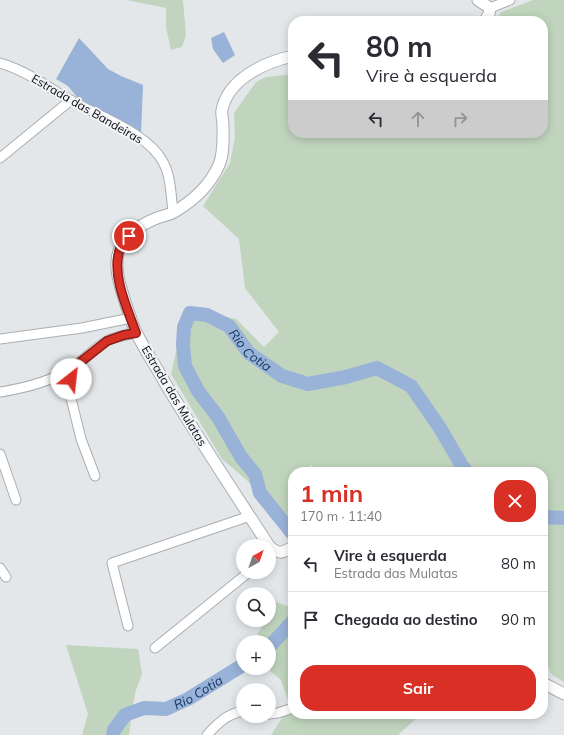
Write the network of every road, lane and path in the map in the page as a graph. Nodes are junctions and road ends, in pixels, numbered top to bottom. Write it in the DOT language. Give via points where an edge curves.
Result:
graph roads {
  1 [pos="478,0"];
  2 [pos="510,0"];
  3 [pos="490,8"];
  4 [pos="489,16"];
  5 [pos="288,57"];
  6 [pos="0,63"];
  7 [pos="71,100"];
  8 [pos="0,158"];
  9 [pos="173,212"];
  10 [pos="131,318"];
  11 [pos="136,333"];
  12 [pos="0,339"];
  13 [pos="73,368"];
  14 [pos="0,392"];
  15 [pos="1,459"];
  16 [pos="95,476"];
  17 [pos="16,500"];
  18 [pos="250,516"];
  19 [pos="265,539"];
  20 [pos="288,549"];
  21 [pos="276,553"];
  22 [pos="0,568"];
  23 [pos="6,577"];
  24 [pos="240,579"];
  25 [pos="128,626"];
  26 [pos="155,648"];
  27 [pos="548,686"];
  28 [pos="564,694"];
  29 [pos="288,710"];
  30 [pos="236,713"];
  31 [pos="276,713"];
  32 [pos="207,735"];
  1 -- 3 [label="street"];
  2 -- 3 [label="street"];
  3 -- 4 [label="street"];
  5 -- 9 [label="street, Estrada das Mulatas" via="247,75 228,95 222,110 220,164 207,186"];
  6 -- 7 [label="street, Estrada das Bandeiras" via="20,71"];
  7 -- 8 [label="street"];
  7 -- 9 [label="street, Estrada das Bandeiras" via="129,130 155,151 167,173"];
  9 -- 10 [label="street, Estrada das Mulatas" via="137,229 119,252 120,284"];
  10 -- 11 [label="street, Estrada das Mulatas"];
  10 -- 12 [label="street" via="82,328"];
  11 -- 13 [label="street" via="107,341"];
  11 -- 18 [label="street, Estrada das Mulatas" via="179,406"];
  13 -- 14 [label="street" via="35,386"];
  13 -- 16 [label="street" via="69,390 81,439"];
  15 -- 17 [label="street"];
  18 -- 19 [label="street, Estrada das Mulatas"];
  18 -- 25 [label="street" via="112,563"];
  20 -- 21 [label="street, Estrada das Mulatas"];
  22 -- 23 [label="street"];
  24 -- 26 [label="street"];
  27 -- 28 [label="street"];
  29 -- 31 [label="street"];
  30 -- 32 [label="street" via="225,717"];
}
